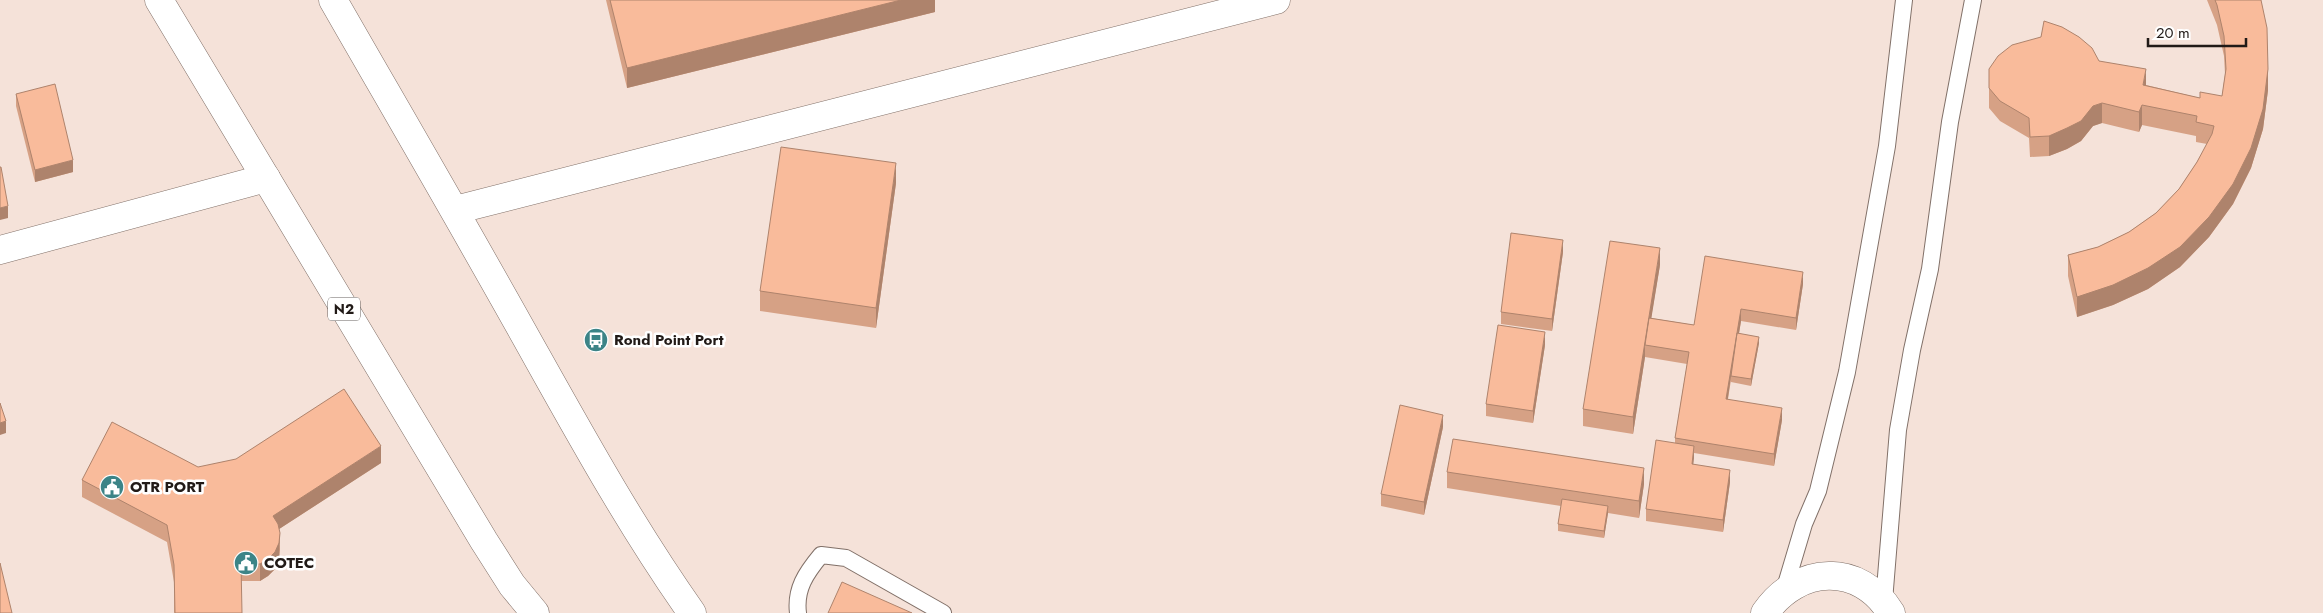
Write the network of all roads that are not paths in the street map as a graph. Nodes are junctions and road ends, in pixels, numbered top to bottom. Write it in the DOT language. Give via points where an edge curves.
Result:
graph roads {
  1 [pos="159,0"];
  2 [pos="332,0"];
  3 [pos="1276,0"];
  4 [pos="1904,0"];
  5 [pos="1973,0"];
  6 [pos="266,178"];
  7 [pos="455,210"];
  8 [pos="0,250"];
  9 [pos="1784,591"];
  10 [pos="1888,607"];
  11 [pos="535,613"];
  12 [pos="692,613"];
  13 [pos="798,613"];
  14 [pos="943,613"];
  15 [pos="1765,613"];
  1 -- 6 [label="main road, N2"];
  2 -- 7 [label="main road"];
  3 -- 7 [label="main road"];
  4 -- 9 [label="lane" via="1887,146 1847,372 1818,491 1804,524"];
  5 -- 10 [label="lane" via="1950,122 1930,269 1898,430"];
  6 -- 8 [label="main road"];
  6 -- 11 [label="main road, N2" via="484,542"];
  7 -- 12 [label="main road" via="600,469 660,568"];
  9 -- 10 [label="main road" via="1817,576 1841,576 1865,585"];
  9 -- 15 [label="main road"];
  13 -- 14 [label="lane" via="797,601 804,576 821,556 846,558"];
}
